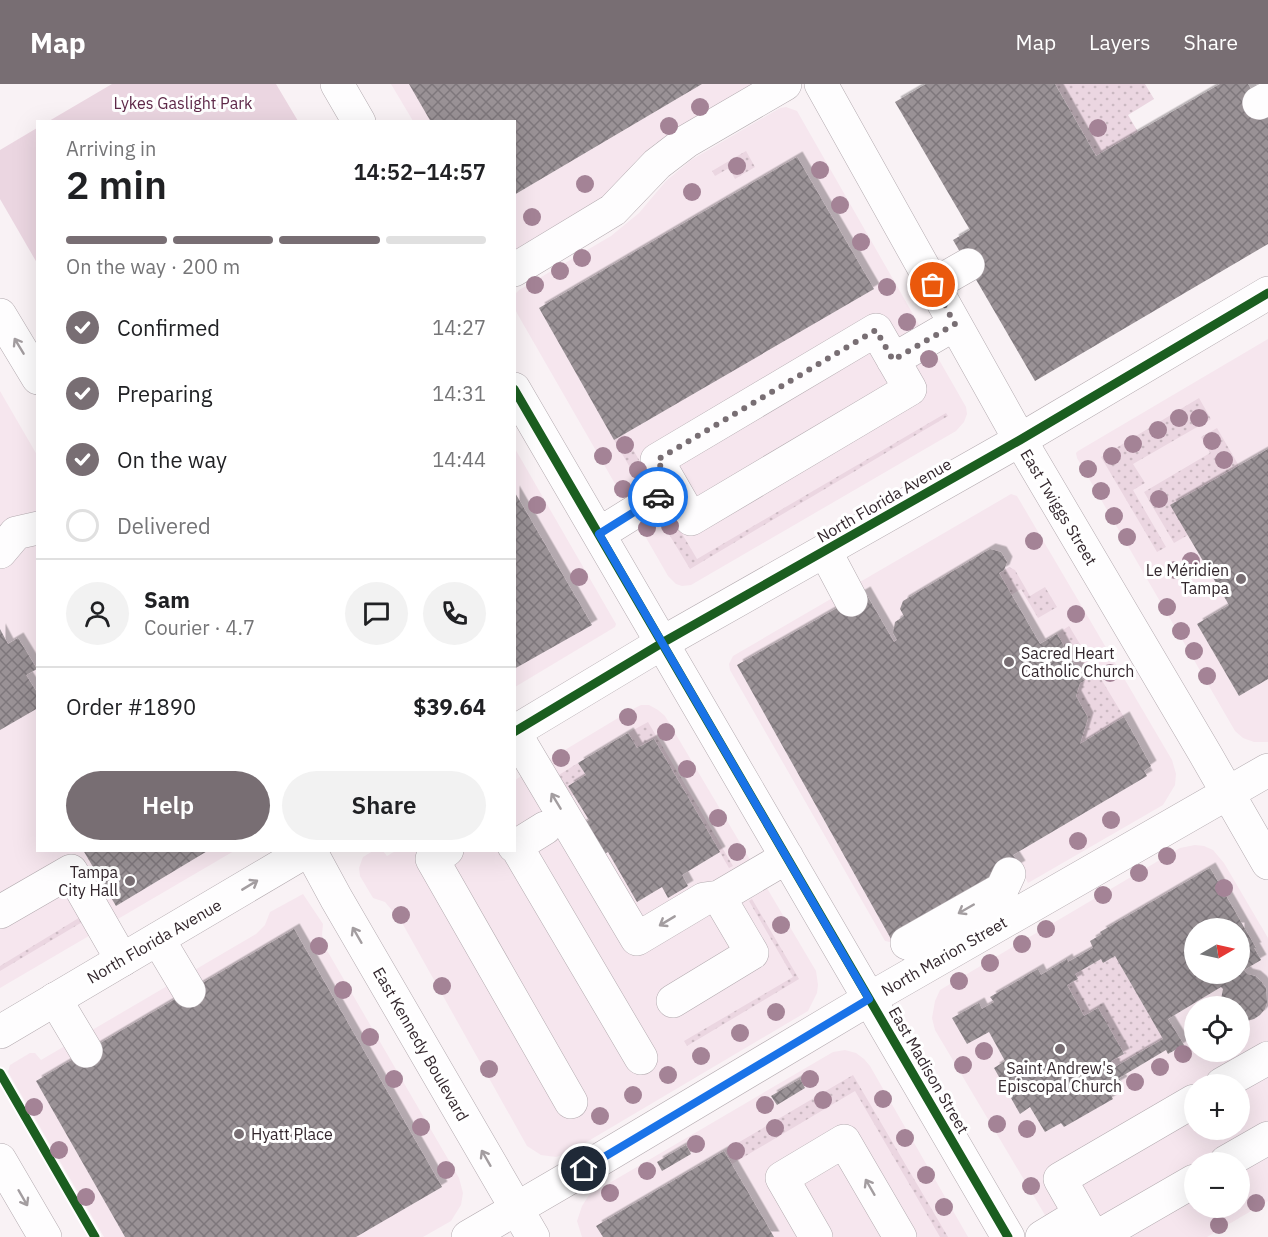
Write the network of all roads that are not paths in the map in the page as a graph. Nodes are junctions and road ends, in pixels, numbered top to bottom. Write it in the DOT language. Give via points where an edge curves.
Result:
graph roads {
  1 [pos="337,84"];
  2 [pos="785,84"];
  3 [pos="821,84"];
  4 [pos="358,120"];
  5 [pos="968,265"];
  6 [pos="516,269"];
  7 [pos="933,285"];
  8 [pos="1268,293"];
  9 [pos="0,315"];
  10 [pos="955,324"];
  11 [pos="893,360"];
  12 [pos="36,375"];
  13 [pos="516,392"];
  14 [pos="1020,440"];
  15 [pos="673,488"];
  16 [pos="36,528"];
  17 [pos="599,534"];
  18 [pos="825,551"];
  19 [pos="0,552"];
  20 [pos="851,600"];
  21 [pos="662,643"];
  22 [pos="516,731"];
  23 [pos="516,735"];
  24 [pos="1268,770"];
  25 [pos="1227,794"];
  26 [pos="545,828"];
  27 [pos="516,845"];
  28 [pos="516,848"];
  29 [pos="306,852"];
  30 [pos="310,852"];
  31 [pos="444,852"];
  32 [pos="787,857"];
  33 [pos="1268,863"];
  34 [pos="1009,874"];
  35 [pos="719,897"];
  36 [pos="0,912"];
  37 [pos="158,939"];
  38 [pos="907,943"];
  39 [pos="122,960"];
  40 [pos="189,991"];
  41 [pos="55,999"];
  42 [pos="869,999"];
  43 [pos="673,1000"];
  44 [pos="0,1032"];
  45 [pos="86,1051"];
  46 [pos="641,1058"];
  47 [pos="1268,1058"];
  48 [pos="1240,1074"];
  49 [pos="572,1102"];
  50 [pos="1184,1107"];
  51 [pos="1268,1138"];
  52 [pos="1244,1152"];
  53 [pos="0,1160"];
  54 [pos="1184,1186"];
  55 [pos="516,1209"];
  56 [pos="1090,1229"];
  57 [pos="45,1237"];
  58 [pos="468,1237"];
  59 [pos="533,1237"];
  60 [pos="816,1237"];
  61 [pos="900,1237"];
  62 [pos="1008,1237"];
  63 [pos="1042,1237"];
  1 -- 4 [label="street"];
  2 -- 6 [label="street" via="687,141 657,164 614,210"];
  3 -- 7 [label="street, East Twiggs Street"];
  5 -- 7 [label="street"];
  7 -- 10 [label="street, East Twiggs Street"];
  8 -- 14 [label="street, North Florida Avenue"];
  12 -- 9 [label="street, one-way"];
  10 -- 11 [label="street"];
  10 -- 14 [label="street, East Twiggs Street"];
  11 -- 15 [label="street" via="876,330 657,460"];
  11 -- 15 [label="street" via="910,389 691,519"];
  13 -- 17 [label="street, East Madison Street"];
  14 -- 18 [label="street, North Florida Avenue"];
  14 -- 25 [label="street, East Twiggs Street"];
  15 -- 17 [label="street"];
  16 -- 19 [label="street" via="16,533"];
  17 -- 21 [label="street, East Madison Street"];
  18 -- 20 [label="street"];
  18 -- 21 [label="street, North Florida Avenue"];
  21 -- 22 [label="street, North Florida Avenue"];
  21 -- 32 [label="street, East Madison Street"];
  35 -- 23 [label="street, one-way" via="704,899 637,939"];
  24 -- 25 [label="street, North Marion Street"];
  25 -- 33 [label="street, East Twiggs Street"];
  25 -- 42 [label="street, North Marion Street"];
  26 -- 27 [label="street"];
  28 -- 46 [label="street"];
  37 -- 29 [label="street, North Florida Avenue, one-way"];
  55 -- 30 [label="street, East Kennedy Boulevard, one-way"];
  31 -- 49 [label="street" via="432,859"];
  32 -- 35 [label="street"];
  32 -- 42 [label="street, East Madison Street"];
  34 -- 38 [label="street, one-way" via="1002,888"];
  35 -- 43 [label="street" via="752,953"];
  36 -- 39 [label="street" via="71,871"];
  37 -- 39 [label="street, North Florida Avenue"];
  37 -- 40 [label="street"];
  39 -- 41 [label="street, North Florida Avenue"];
  41 -- 44 [label="street, North Florida Avenue"];
  41 -- 45 [label="street"];
  42 -- 55 [label="street, North Marion Street"];
  42 -- 62 [label="street, East Madison Street"];
  47 -- 48 [label="street"];
  50 -- 56 [label="street" via="1060,1179"];
  51 -- 52 [label="street"];
  53 -- 57 [label="street, one-way"];
  54 -- 56 [label="street"];
  55 -- 58 [label="street, North Marion Street"];
  55 -- 59 [label="street, East Kennedy Boulevard"];
  56 -- 63 [label="street"];
  61 -- 60 [label="street, one-way" via="844,1142 782,1178"];
}
